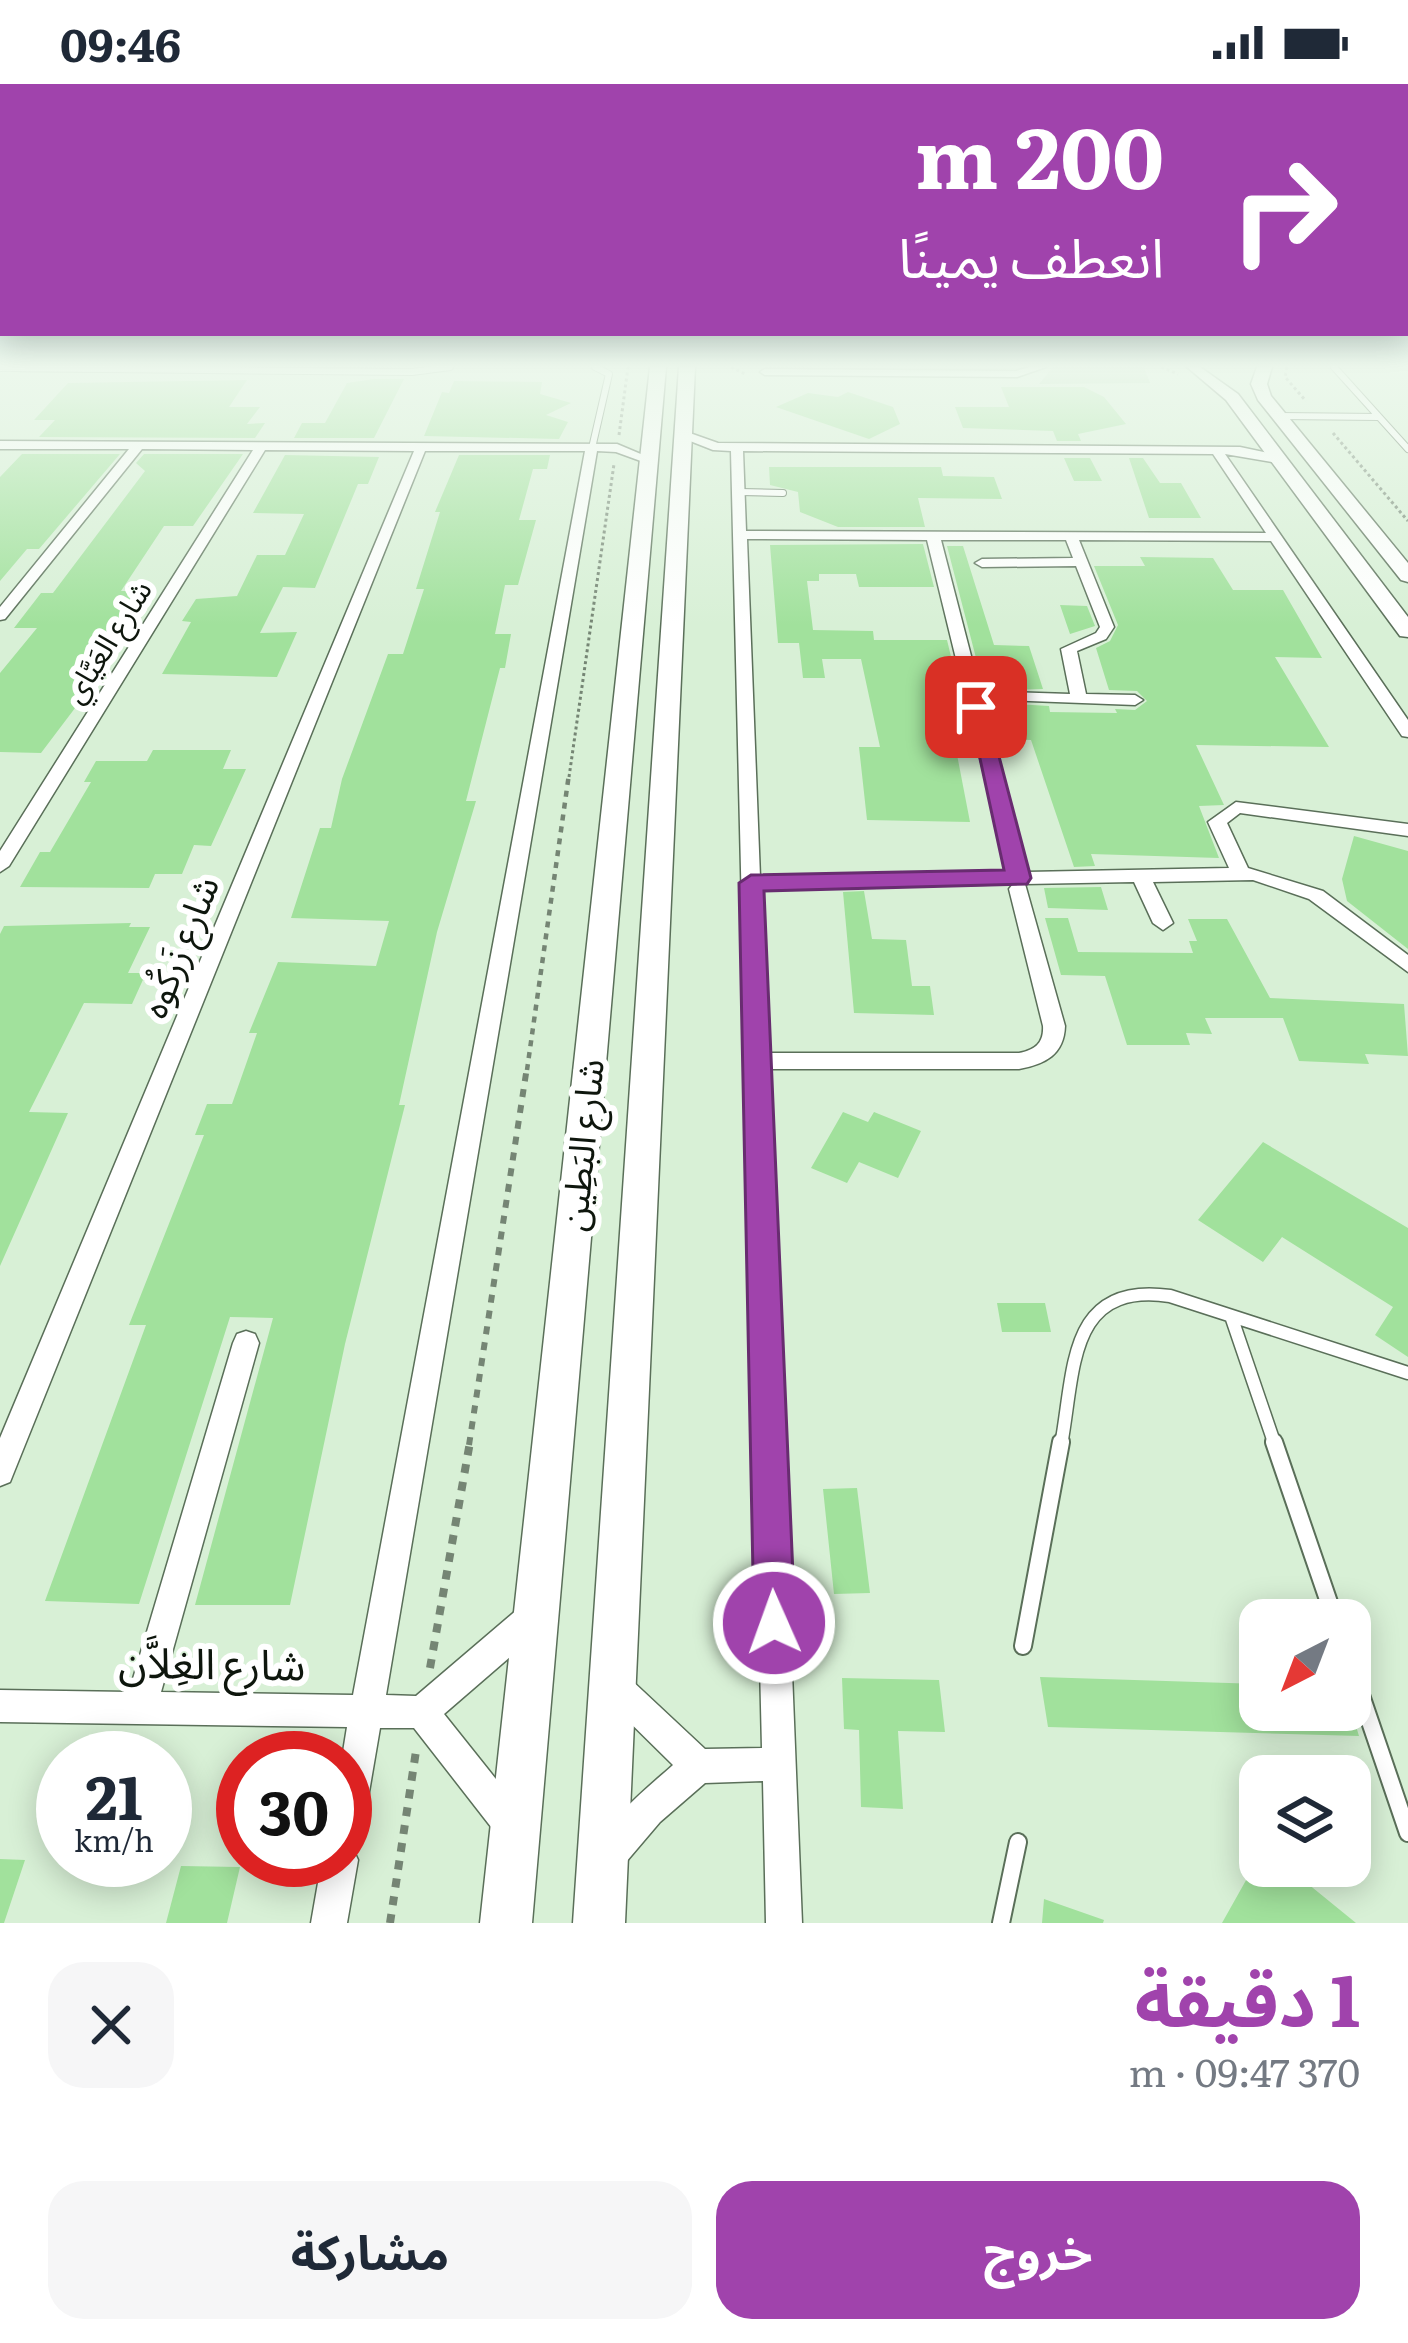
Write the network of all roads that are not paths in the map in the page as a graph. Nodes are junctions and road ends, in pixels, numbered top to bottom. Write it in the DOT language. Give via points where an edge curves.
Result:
graph roads {
  1 [pos="132,453"];
  2 [pos="257,453"];
  3 [pos="419,453"];
  4 [pos="604,453"];
  5 [pos="666,453"];
  6 [pos="667,453"];
  7 [pos="729,453"];
  8 [pos="1218,453"];
  9 [pos="1249,453"];
  10 [pos="1273,453"];
  11 [pos="1309,453"];
  12 [pos="1278,459"];
  13 [pos="739,491"];
  14 [pos="783,493"];
  15 [pos="740,535"];
  16 [pos="933,536"];
  17 [pos="1071,536"];
  18 [pos="1276,537"];
  19 [pos="1081,562"];
  20 [pos="982,563"];
  21 [pos="1408,576"];
  22 [pos="0,616"];
  23 [pos="1408,631"];
  24 [pos="1010,697"];
  25 [pos="1079,699"];
  26 [pos="1135,700"];
  27 [pos="1408,732"];
  28 [pos="1408,830"];
  29 [pos="0,866"];
  30 [pos="1241,874"];
  31 [pos="1141,876"];
  32 [pos="751,883"];
  33 [pos="1019,884"];
  34 [pos="1162,923"];
  35 [pos="1408,965"];
  36 [pos="757,1061"];
  37 [pos="1232,1316"];
  38 [pos="247,1343"];
  39 [pos="1408,1373"];
  40 [pos="0,1472"];
  41 [pos="1328,1599"];
  42 [pos="537,1612"];
  43 [pos="1023,1646"];
  44 [pos="613,1683"];
  45 [pos="0,1706"];
  46 [pos="140,1708"];
  47 [pos="367,1712"];
  48 [pos="422,1712"];
  49 [pos="1371,1725"];
  50 [pos="364,1731"];
  51 [pos="779,1764"];
  52 [pos="698,1766"];
  53 [pos="515,1832"];
  54 [pos="1408,1833"];
  55 [pos="1018,1841"];
  56 [pos="602,1865"];
  57 [pos="335,1887"];
  58 [pos="329,1923"];
  59 [pos="506,1923"];
  60 [pos="599,1923"];
  61 [pos="784,1923"];
  62 [pos="1001,1923"];
  1 -- 22 [label="street"];
  2 -- 29 [label="street, شارع العَيَّاي"];
  3 -- 40 [label="street, شارع زَركُوه"];
  4 -- 47 [label="street"];
  5 -- 42 [label="main road, شارع البَطِين"];
  6 -- 44 [label="main road, شارع البَطِين"];
  7 -- 13 [label="street"];
  8 -- 18 [label="street"];
  9 -- 12 [label="street"];
  10 -- 12 [label="main road"];
  11 -- 21 [label="main road"];
  12 -- 23 [label="main road"];
  13 -- 14 [label="lane"];
  13 -- 15 [label="street"];
  15 -- 16 [label="street"];
  15 -- 32 [label="street"];
  16 -- 17 [label="street"];
  16 -- 33 [label="street"];
  17 -- 18 [label="street"];
  17 -- 19 [label="street"];
  18 -- 27 [label="street"];
  19 -- 20 [label="street"];
  19 -- 25 [label="street" via="1107,627 1070,650"];
  24 -- 25 [label="street"];
  25 -- 26 [label="street"];
  28 -- 30 [label="street" via="1236,807 1217,822"];
  30 -- 31 [label="street"];
  30 -- 35 [label="street" via="1305,889"];
  31 -- 33 [label="street"];
  31 -- 34 [label="street"];
  32 -- 33 [label="street"];
  32 -- 36 [label="street"];
  33 -- 36 [label="street" via="1054,1026 1048,1050 1018,1061"];
  36 -- 51 [label="street"];
  37 -- 39 [label="lane"];
  37 -- 41 [label="lane"];
  37 -- 43 [label="lane" via="1150,1292 1114,1298 1088,1317"];
  38 -- 46 [label="street"];
  42 -- 48 [label="street"];
  42 -- 53 [label="main road, شارع البَطِين"];
  44 -- 52 [label="street"];
  44 -- 56 [label="main road, شارع البَطِين"];
  45 -- 46 [label="street, شارع الغِلاَّن"];
  46 -- 47 [label="street, شارع الغِلاَّن"];
  47 -- 48 [label="street, شارع الغِلاَّن"];
  47 -- 50 [label="street"];
  48 -- 53 [label="street"];
  49 -- 54 [label="lane"];
  51 -- 52 [label="street"];
  51 -- 61 [label="street"];
  52 -- 56 [label="street"];
  53 -- 59 [label="main road, شارع البَطِين"];
  55 -- 62 [label="lane"];
  56 -- 60 [label="main road, شارع البَطِين"];
  57 -- 58 [label="street"];
}
